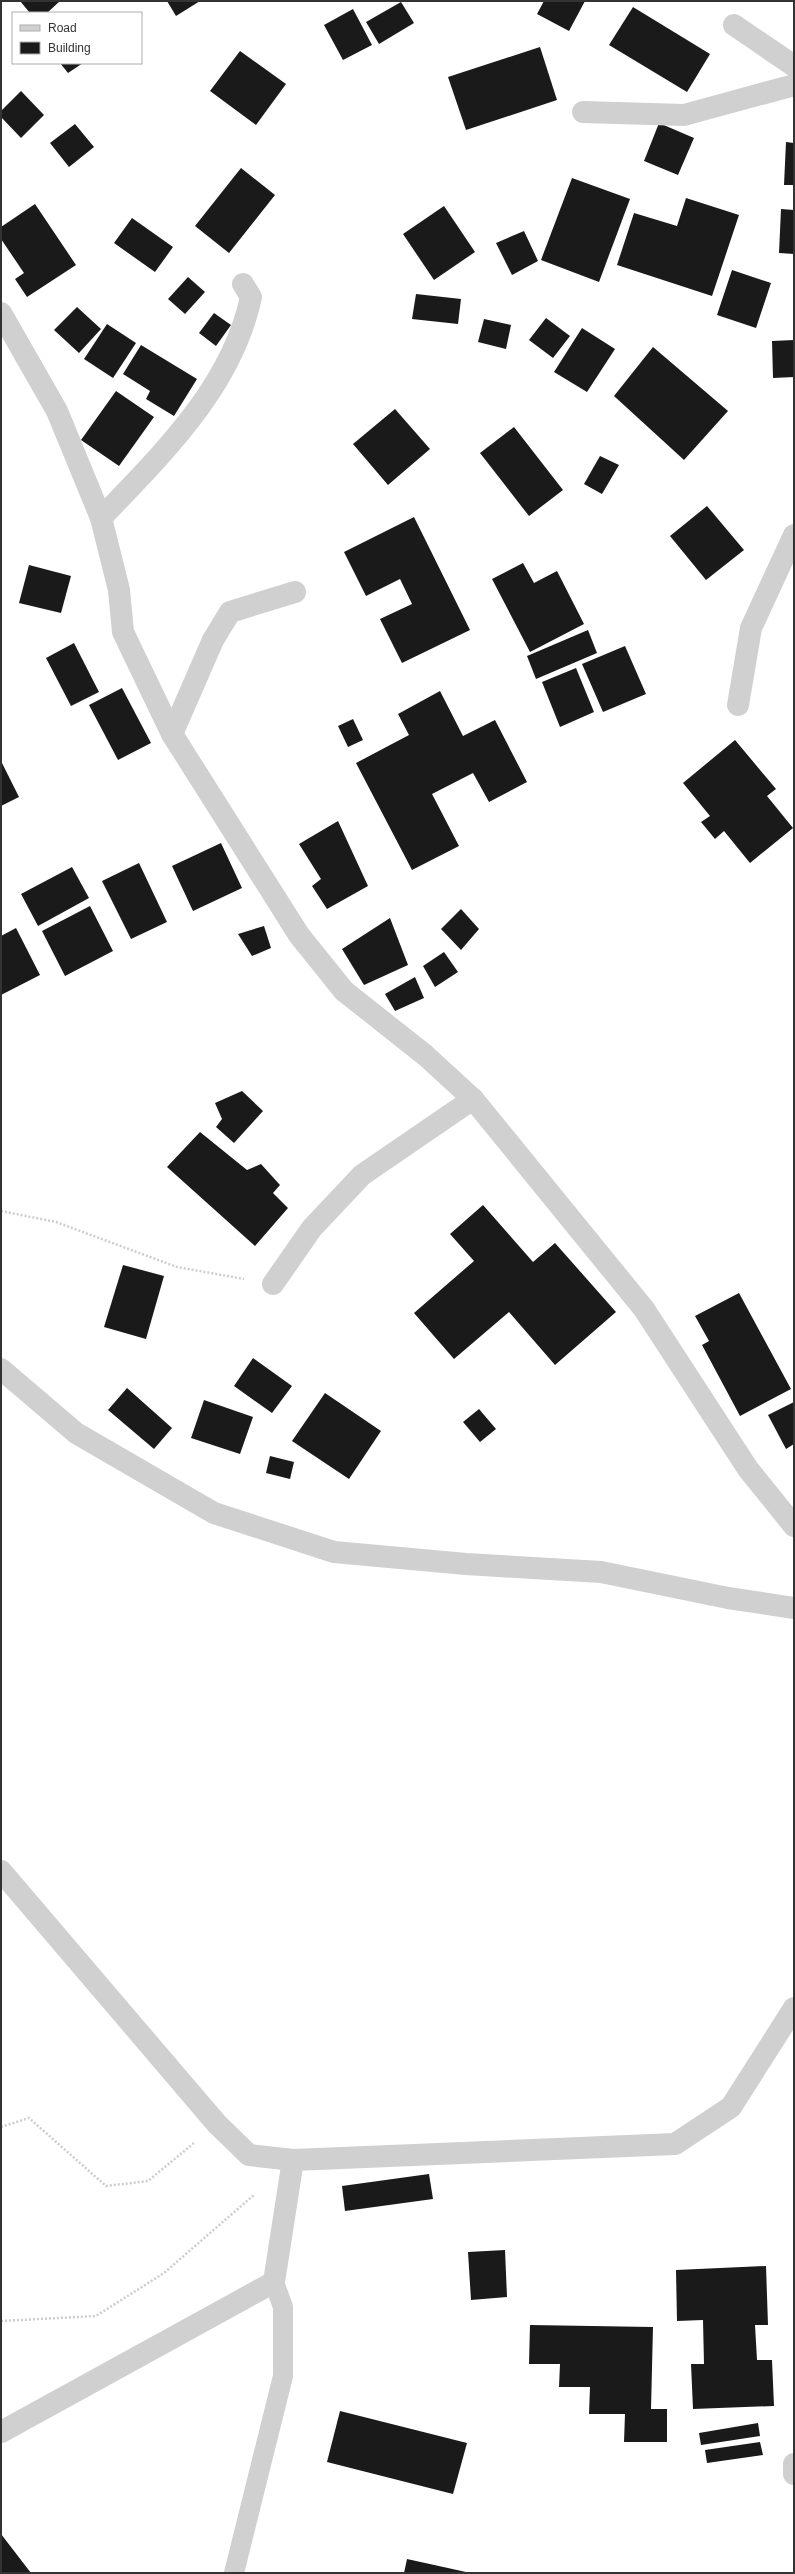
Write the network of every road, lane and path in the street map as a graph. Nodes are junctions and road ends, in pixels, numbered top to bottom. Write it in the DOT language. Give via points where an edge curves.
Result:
graph roads {
  1 [pos="734,25"];
  2 [pos="794,66"];
  3 [pos="794,85"];
  4 [pos="583,112"];
  5 [pos="243,284"];
  6 [pos="1,313"];
  7 [pos="101,518"];
  8 [pos="794,535"];
  9 [pos="295,592"];
  10 [pos="738,705"];
  11 [pos="172,734"];
  12 [pos="473,1099"];
  13 [pos="1,1210"];
  14 [pos="274,1284"];
  15 [pos="1,1369"];
  16 [pos="794,1526"];
  17 [pos="794,1608"];
  18 [pos="1,1871"];
  19 [pos="794,2008"];
  20 [pos="217,2124"];
  21 [pos="1,2127"];
  22 [pos="293,2160"];
  23 [pos="274,2282"];
  24 [pos="1,2321"];
  25 [pos="1,2432"];
  26 [pos="794,2464"];
  27 [pos="794,2474"];
  28 [pos="234,2573"];
  1 -- 2 [label="street"];
  3 -- 4 [label="street" via="684,115"];
  5 -- 7 [label="street" via="251,297 246,323 231,356 212,388 168,447"];
  6 -- 7 [label="street" via="57,411"];
  7 -- 11 [label="street" via="119,590 123,632"];
  8 -- 10 [label="street" via="750,628"];
  9 -- 11 [label="street" via="230,612 213,640"];
  11 -- 12 [label="street" via="299,935 344,990 425,1055"];
  12 -- 14 [label="street" via="362,1175 312,1228"];
  12 -- 16 [label="street" via="644,1309 748,1469"];
  13 -- 14 [label="path" via="56,1222 177,1267"];
  15 -- 17 [label="street" via="76,1433 214,1513 334,1552 466,1564 600,1572 728,1598"];
  18 -- 20 [label="street"];
  19 -- 22 [label="street" via="731,2107 676,2144"];
  20 -- 21 [label="path" via="148,2181 106,2186 29,2118"];
  20 -- 22 [label="street" via="249,2155"];
  22 -- 23 [label="street"];
  22 -- 24 [label="path" via="164,2274 96,2316"];
  23 -- 25 [label="street"];
  23 -- 28 [label="lane" via="283,2307 283,2376"];
  26 -- 27 [label="street"];
}
